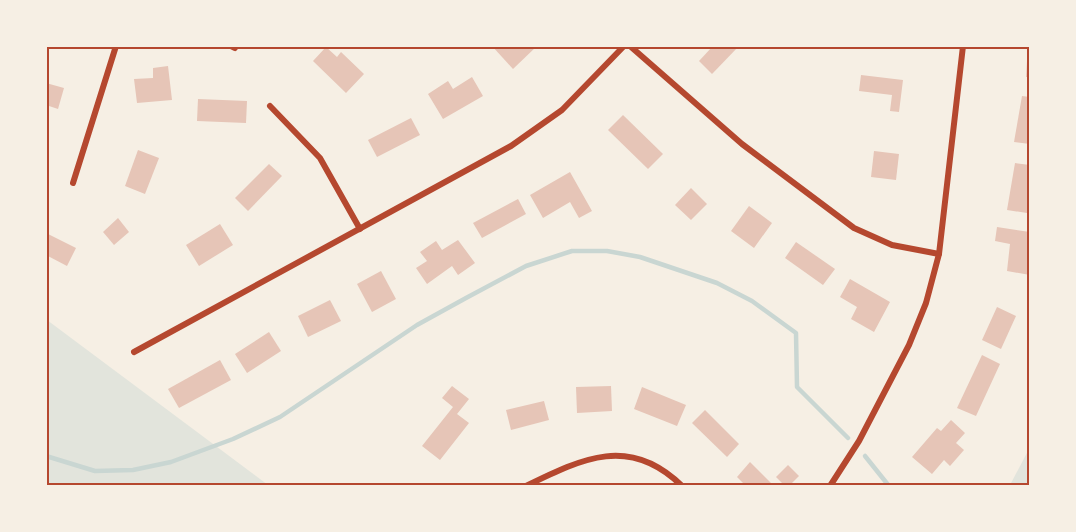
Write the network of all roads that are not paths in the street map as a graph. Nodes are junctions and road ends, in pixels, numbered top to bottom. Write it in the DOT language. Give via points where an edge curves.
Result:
graph roads {
  1 [pos="116,46"];
  2 [pos="624,46"];
  3 [pos="630,46"];
  4 [pos="963,46"];
  5 [pos="270,106"];
  6 [pos="72,183"];
  7 [pos="360,229"];
  8 [pos="939,254"];
  9 [pos="134,352"];
  10 [pos="526,486"];
  11 [pos="682,486"];
  12 [pos="830,486"];
  1 -- 6 [label="street"];
  2 -- 7 [label="street" via="591,84 545,124"];
  3 -- 8 [label="street" via="742,144 854,228 892,245"];
  4 -- 8 [label="street"];
  5 -- 7 [label="street" via="320,158"];
  7 -- 9 [label="street"];
  8 -- 12 [label="street" via="909,345 860,441"];
  10 -- 11 [label="street" via="583,459 619,455 650,463"];
}
